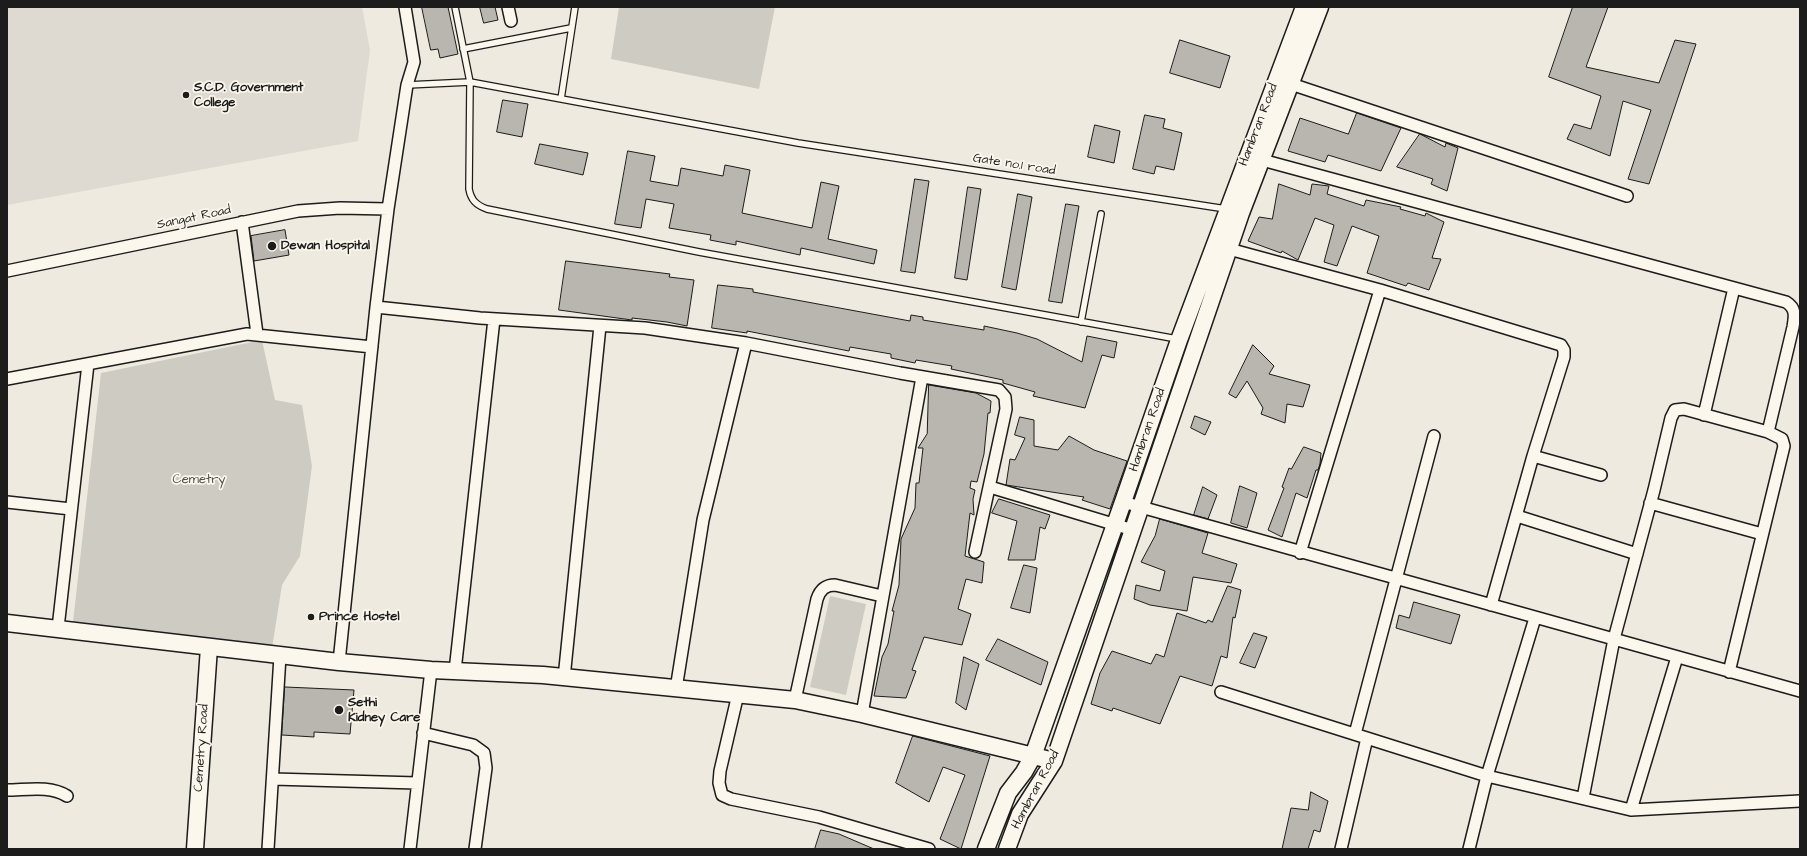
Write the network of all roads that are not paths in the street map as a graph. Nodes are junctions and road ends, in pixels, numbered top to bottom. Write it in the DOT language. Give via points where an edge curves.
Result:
graph roads {
  1 [pos="405,7"];
  2 [pos="455,7"];
  3 [pos="508,7"];
  4 [pos="575,7"];
  5 [pos="1304,7"];
  6 [pos="1320,7"];
  7 [pos="511,21"];
  8 [pos="571,28"];
  9 [pos="463,49"];
  10 [pos="470,82"];
  11 [pos="1291,84"];
  12 [pos="407,85"];
  13 [pos="561,99"];
  14 [pos="1262,160"];
  15 [pos="1627,196"];
  16 [pos="388,209"];
  17 [pos="1227,210"];
  18 [pos="1101,214"];
  19 [pos="242,222"];
  20 [pos="1229,249"];
  21 [pos="7,271"];
  22 [pos="1734,288"];
  23 [pos="1380,290"];
  24 [pos="376,307"];
  25 [pos="494,319"];
  26 [pos="1081,322"];
  27 [pos="600,326"];
  28 [pos="258,334"];
  29 [pos="1179,340"];
  30 [pos="746,343"];
  31 [pos="372,346"];
  32 [pos="88,364"];
  33 [pos="922,377"];
  34 [pos="7,379"];
  35 [pos="1704,415"];
  36 [pos="1768,432"];
  37 [pos="1434,436"];
  38 [pos="1533,456"];
  39 [pos="1601,475"];
  40 [pos="990,487"];
  41 [pos="7,502"];
  42 [pos="1123,502"];
  43 [pos="1650,503"];
  44 [pos="1141,508"];
  45 [pos="71,509"];
  46 [pos="1517,516"];
  47 [pos="1115,524"];
  48 [pos="1133,530"];
  49 [pos="1762,534"];
  50 [pos="974,552"];
  51 [pos="1300,553"];
  52 [pos="1637,554"];
  53 [pos="1396,578"];
  54 [pos="882,596"];
  55 [pos="1492,605"];
  56 [pos="1536,618"];
  57 [pos="7,623"];
  58 [pos="58,628"];
  59 [pos="1614,639"];
  60 [pos="209,647"];
  61 [pos="280,656"];
  62 [pos="1676,657"];
  63 [pos="339,662"];
  64 [pos="431,670"];
  65 [pos="455,671"];
  66 [pos="1729,672"];
  67 [pos="564,678"];
  68 [pos="676,689"];
  69 [pos="1800,691"];
  70 [pos="1221,692"];
  71 [pos="738,694"];
  72 [pos="795,700"];
  73 [pos="862,714"];
  74 [pos="423,733"];
  75 [pos="1355,734"];
  76 [pos="1367,738"];
  77 [pos="1033,756"];
  78 [pos="1054,761"];
  79 [pos="1487,776"];
  80 [pos="273,779"];
  81 [pos="417,783"];
  82 [pos="7,790"];
  83 [pos="67,796"];
  84 [pos="1583,798"];
  85 [pos="1800,801"];
  86 [pos="1631,810"];
  87 [pos="195,849"];
  88 [pos="268,849"];
  89 [pos="410,849"];
  90 [pos="475,849"];
  91 [pos="929,849"];
  92 [pos="986,849"];
  93 [pos="1007,849"];
  94 [pos="1341,849"];
  95 [pos="1471,849"];
  1 -- 12 [label="street" via="414,62"];
  2 -- 9 [label="lane"];
  3 -- 7 [label="street"];
  4 -- 8 [label="lane"];
  5 -- 17 [label="main road, Hambran Road"];
  6 -- 11 [label="main road, Hambran Road"];
  8 -- 9 [label="lane"];
  8 -- 13 [label="lane"];
  9 -- 10 [label="lane"];
  10 -- 12 [label="lane, Gate no.1 road"];
  10 -- 13 [label="lane, Gate no.1 road"];
  10 -- 26 [label="lane" via="468,182 471,199 478,206 699,252"];
  11 -- 14 [label="main road, Hambran Road"];
  11 -- 15 [label="street"];
  12 -- 16 [label="street"];
  13 -- 17 [label="lane, Gate no.1 road" via="798,143"];
  14 -- 20 [label="main road, Hambran Road"];
  14 -- 22 [label="street"];
  16 -- 19 [label="street, Sangat Road" via="320,208"];
  16 -- 24 [label="street"];
  17 -- 29 [label="main road, Hambran Road"];
  18 -- 26 [label="lane"];
  19 -- 21 [label="street, Sangat Road"];
  19 -- 28 [label="street"];
  20 -- 23 [label="street"];
  20 -- 44 [label="main road, Hambran Road"];
  22 -- 35 [label="street"];
  22 -- 36 [label="street" via="1786,302 1795,311"];
  23 -- 38 [label="street" via="1561,345 1564,357"];
  23 -- 51 [label="street"];
  24 -- 25 [label="street"];
  24 -- 31 [label="street"];
  25 -- 27 [label="street"];
  25 -- 65 [label="street"];
  26 -- 29 [label="lane"];
  27 -- 30 [label="street" via="645,328"];
  27 -- 67 [label="street"];
  28 -- 31 [label="street"];
  28 -- 32 [label="street" via="237,335"];
  29 -- 42 [label="main road, Hambran Road"];
  30 -- 33 [label="street"];
  30 -- 68 [label="street" via="703,520"];
  31 -- 63 [label="street"];
  32 -- 34 [label="street"];
  32 -- 45 [label="street"];
  33 -- 40 [label="street" via="999,390 1004,394 1006,409"];
  33 -- 54 [label="street"];
  35 -- 36 [label="street"];
  35 -- 43 [label="street" via="1680,408 1673,413"];
  36 -- 49 [label="street" via="1782,438 1784,446"];
  37 -- 53 [label="street"];
  38 -- 39 [label="street"];
  38 -- 46 [label="street"];
  40 -- 47 [label="street"];
  40 -- 50 [label="street"];
  41 -- 45 [label="street"];
  42 -- 44 [label="street"];
  42 -- 47 [label="main road, Hambran Road"];
  43 -- 49 [label="street"];
  43 -- 52 [label="street"];
  44 -- 48 [label="main road, Hambran Road"];
  44 -- 51 [label="street"];
  45 -- 58 [label="street"];
  46 -- 52 [label="street"];
  46 -- 55 [label="street"];
  47 -- 48 [label="street"];
  47 -- 77 [label="main road, Hambran Road"];
  48 -- 78 [label="main road, Hambran Road"];
  49 -- 66 [label="street"];
  51 -- 53 [label="street"];
  52 -- 59 [label="street"];
  53 -- 55 [label="street"];
  53 -- 75 [label="street"];
  54 -- 72 [label="street" via="835,585 828,585 821,590"];
  54 -- 73 [label="street"];
  55 -- 56 [label="street"];
  56 -- 59 [label="street"];
  56 -- 79 [label="street"];
  57 -- 58 [label="main road"];
  58 -- 60 [label="main road"];
  59 -- 62 [label="street"];
  59 -- 84 [label="street"];
  60 -- 61 [label="main road"];
  60 -- 87 [label="main road, Cemetry Road"];
  61 -- 63 [label="main road"];
  61 -- 80 [label="street"];
  62 -- 66 [label="street"];
  62 -- 86 [label="street"];
  63 -- 64 [label="main road"];
  64 -- 65 [label="main road"];
  64 -- 74 [label="street"];
  65 -- 67 [label="main road"];
  66 -- 69 [label="street"];
  67 -- 68 [label="main road"];
  68 -- 71 [label="main road"];
  70 -- 75 [label="street"];
  71 -- 72 [label="main road"];
  71 -- 91 [label="street" via="720,771 719,784 722,795 731,800 819,817"];
  72 -- 73 [label="main road"];
  73 -- 77 [label="main road"];
  74 -- 81 [label="street"];
  74 -- 90 [label="street" via="473,745 484,753 486,768"];
  75 -- 76 [label="street"];
  76 -- 79 [label="street"];
  76 -- 94 [label="street"];
  77 -- 78 [label="main road"];
  77 -- 92 [label="main road, Hambran Road" via="1008,793"];
  78 -- 93 [label="main road, Hambran Road" via="1020,814"];
  79 -- 84 [label="street"];
  79 -- 95 [label="street"];
  80 -- 81 [label="street"];
  80 -- 88 [label="street"];
  81 -- 89 [label="street"];
  82 -- 83 [label="street" via="48,789"];
  84 -- 86 [label="street"];
  85 -- 86 [label="street"];
}
